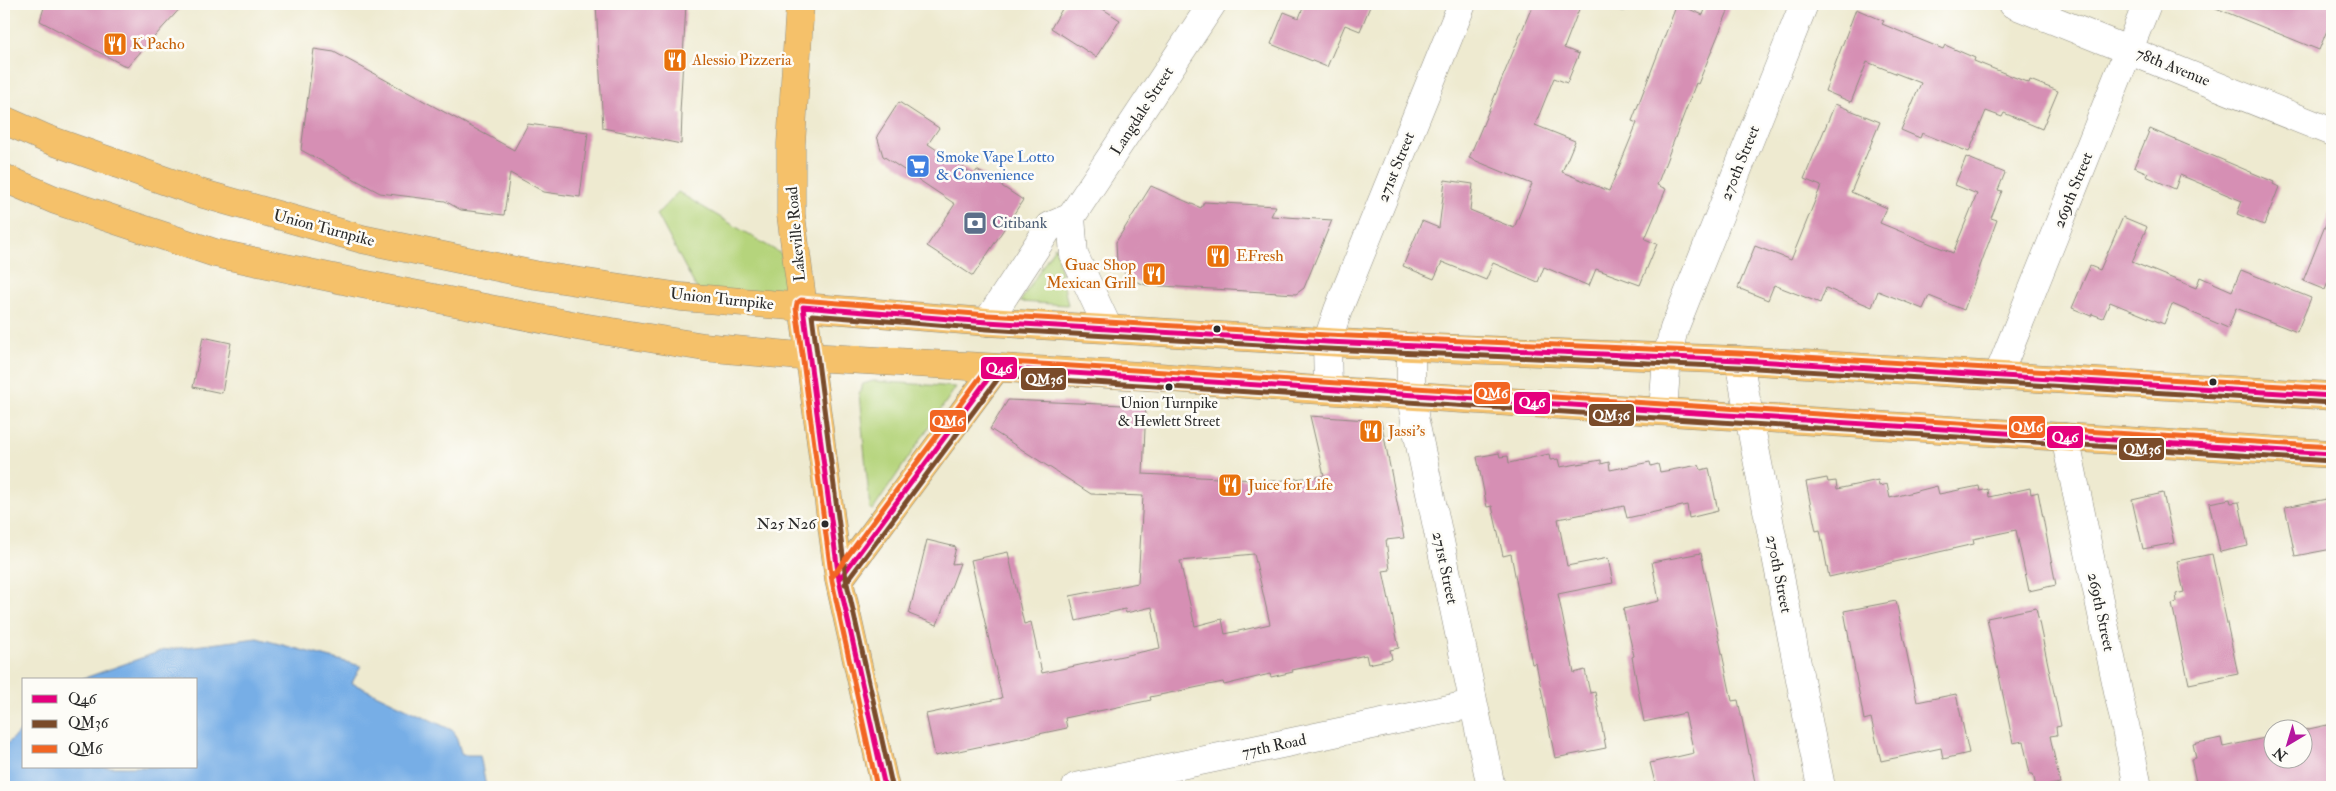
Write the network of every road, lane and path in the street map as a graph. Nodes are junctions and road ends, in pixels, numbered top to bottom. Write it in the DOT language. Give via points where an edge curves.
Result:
graph roads {
  1 [pos="800,4"];
  2 [pos="1212,4"];
  3 [pos="1462,4"];
  4 [pos="1804,4"];
  5 [pos="2013,4"];
  6 [pos="2147,4"];
  7 [pos="2129,49"];
  8 [pos="4,120"];
  9 [pos="2332,132"];
  10 [pos="4,178"];
  11 [pos="1071,217"];
  12 [pos="803,307"];
  13 [pos="987,322"];
  14 [pos="1108,328"];
  15 [pos="1327,342"];
  16 [pos="1412,347"];
  17 [pos="1667,356"];
  18 [pos="810,357"];
  19 [pos="1739,360"];
  20 [pos="996,368"];
  21 [pos="1998,376"];
  22 [pos="1328,390"];
  23 [pos="1411,395"];
  24 [pos="2332,396"];
  25 [pos="1662,412"];
  26 [pos="1749,417"];
  27 [pos="2065,437"];
  28 [pos="2332,454"];
  29 [pos="839,580"];
  30 [pos="1473,704"];
  31 [pos="885,787"];
  32 [pos="1076,787"];
  33 [pos="1491,787"];
  34 [pos="1821,787"];
  35 [pos="2138,787"];
  1 -- 12 [label="main road, Lakeville Road" via="791,144 791,215"];
  2 -- 11 [label="street, Langdale Street"];
  3 -- 15 [label="street, 271st Street"];
  4 -- 17 [label="street, 270th Street" via="1674,329"];
  5 -- 7 [label="street, 78th Avenue"];
  6 -- 7 [label="street, 269th Street"];
  7 -- 9 [label="street, 78th Avenue"];
  7 -- 21 [label="street, 269th Street"];
  8 -- 12 [label="main road, Union Turnpike" via="46,139 200,192 362,239 535,275 681,297"];
  10 -- 18 [label="main road" via="55,200 215,252 582,327 704,346"];
  11 -- 13 [label="street" via="1050,226"];
  11 -- 14 [label="street" via="1074,256"];
  12 -- 13 [label="main road, Union Turnpike"];
  12 -- 18 [label="main road, Lakeville Road"];
  13 -- 14 [label="main road, Union Turnpike"];
  14 -- 15 [label="main road, Union Turnpike"];
  15 -- 16 [label="main road, Union Turnpike"];
  15 -- 22 [label="street, 271st Street"];
  16 -- 17 [label="main road, Union Turnpike"];
  16 -- 23 [label="street, 271st Street"];
  17 -- 19 [label="main road, Union Turnpike"];
  17 -- 25 [label="street, 270th Street"];
  18 -- 20 [label="main road"];
  18 -- 29 [label="main road, Lakeville Road"];
  19 -- 21 [label="main road, Union Turnpike"];
  19 -- 26 [label="street, 270th Street"];
  20 -- 22 [label="main road"];
  20 -- 29 [label="main road"];
  21 -- 24 [label="main road, Union Turnpike"];
  22 -- 23 [label="main road"];
  23 -- 25 [label="main road"];
  23 -- 30 [label="street, 271st Street"];
  25 -- 26 [label="main road"];
  26 -- 27 [label="main road"];
  26 -- 34 [label="street, 270th Street"];
  27 -- 28 [label="main road"];
  27 -- 35 [label="street, 269th Street"];
  29 -- 31 [label="main road, Lakeville Road"];
  30 -- 32 [label="street, 77th Road"];
  30 -- 33 [label="street, 271st Street"];
}
